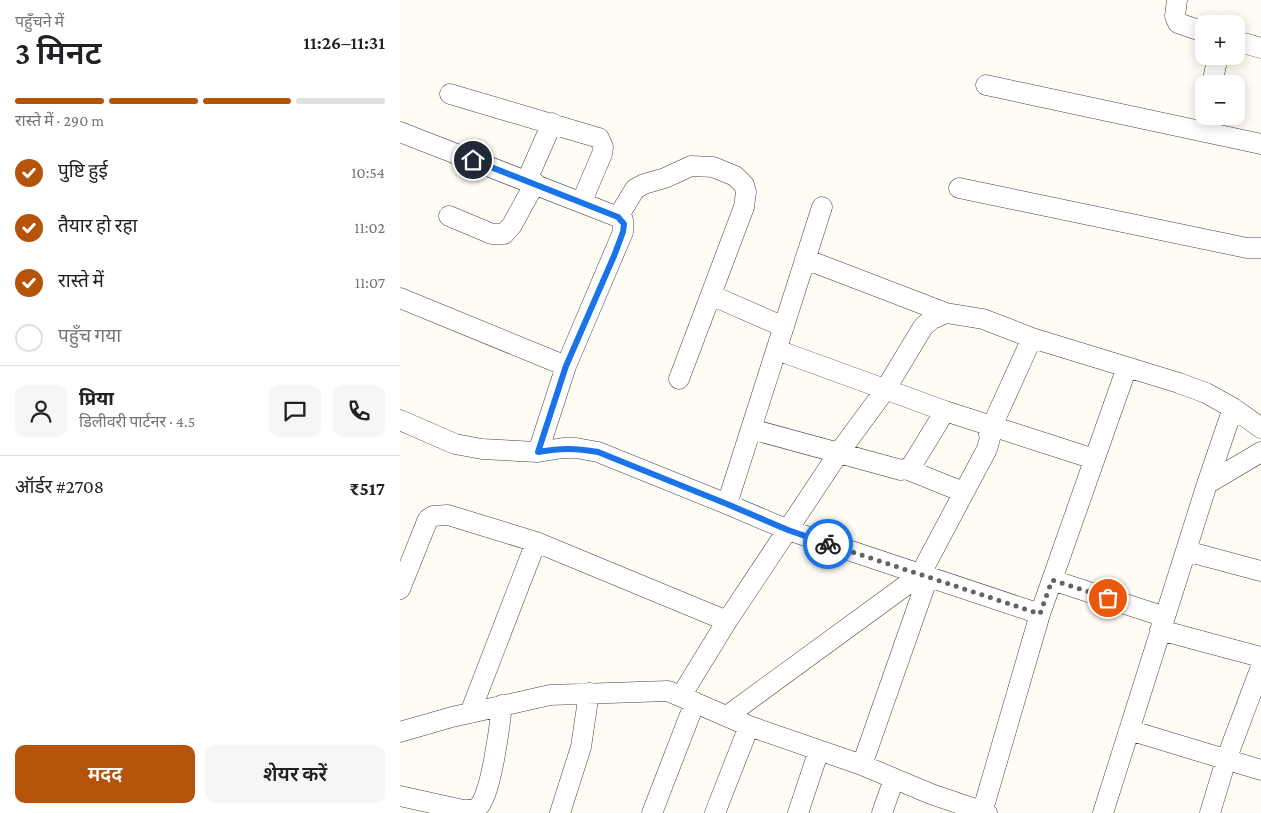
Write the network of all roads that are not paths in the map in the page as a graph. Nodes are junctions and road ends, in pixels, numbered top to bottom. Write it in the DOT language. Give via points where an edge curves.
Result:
graph roads {
  1 [pos="1178,0"];
  2 [pos="1195,29"];
  3 [pos="1245,44"];
  4 [pos="1261,48"];
  5 [pos="986,85"];
  6 [pos="450,94"];
  7 [pos="1195,122"];
  8 [pos="552,123"];
  9 [pos="1207,125"];
  10 [pos="400,132"];
  11 [pos="1261,144"];
  12 [pos="531,182"];
  13 [pos="959,188"];
  14 [pos="582,202"];
  15 [pos="822,207"];
  16 [pos="448,216"];
  17 [pos="618,217"];
  18 [pos="1261,248"];
  19 [pos="806,259"];
  20 [pos="711,295"];
  21 [pos="400,298"];
  22 [pos="946,313"];
  23 [pos="784,327"];
  24 [pos="1032,338"];
  25 [pos="777,350"];
  26 [pos="566,366"];
  27 [pos="1127,367"];
  28 [pos="679,379"];
  29 [pos="885,390"];
  30 [pos="1234,408"];
  31 [pos="946,411"];
  32 [pos="400,420"];
  33 [pos="990,425"];
  34 [pos="1261,428"];
  35 [pos="751,429"];
  36 [pos="538,452"];
  37 [pos="1261,452"];
  38 [pos="838,454"];
  39 [pos="1094,459"];
  40 [pos="906,469"];
  41 [pos="1207,484"];
  42 [pos="964,492"];
  43 [pos="727,504"];
  44 [pos="788,530"];
  45 [pos="536,542"];
  46 [pos="1186,551"];
  47 [pos="1261,571"];
  48 [pos="924,576"];
  49 [pos="1052,580"];
  50 [pos="400,589"];
  51 [pos="1040,614"];
  52 [pos="727,621"];
  53 [pos="1162,623"];
  54 [pos="1261,657"];
  55 [pos="1261,667"];
  56 [pos="588,694"];
  57 [pos="688,699"];
  58 [pos="502,706"];
  59 [pos="470,712"];
  60 [pos="727,716"];
  61 [pos="749,726"];
  62 [pos="1128,730"];
  63 [pos="400,732"];
  64 [pos="819,750"];
  65 [pos="1226,760"];
  66 [pos="862,765"];
  67 [pos="1261,770"];
  68 [pos="894,779"];
  69 [pos="400,796"];
  70 [pos="560,813"];
  71 [pos="652,813"];
  72 [pos="715,813"];
  73 [pos="798,813"];
  74 [pos="882,813"];
  75 [pos="984,813"];
  76 [pos="1103,813"];
  77 [pos="1210,813"];
  1 -- 2 [label="street" via="1174,16 1178,23"];
  3 -- 4 [label="street"];
  5 -- 7 [label="street"];
  6 -- 8 [label="street"];
  8 -- 12 [label="street"];
  8 -- 14 [label="street" via="592,135 602,142 602,154"];
  9 -- 11 [label="street"];
  10 -- 12 [label="street"];
  12 -- 14 [label="street"];
  12 -- 16 [label="street" via="504,234 492,234"];
  13 -- 18 [label="street" via="1247,248"];
  14 -- 17 [label="street"];
  15 -- 19 [label="street"];
  17 -- 20 [label="street" via="634,189 690,166 713,168 740,180 746,192 744,207"];
  17 -- 26 [label="street" via="624,224 623,232"];
  19 -- 22 [label="street"];
  19 -- 23 [label="street"];
  20 -- 23 [label="street"];
  20 -- 28 [label="street"];
  21 -- 26 [label="street"];
  22 -- 24 [label="street" via="983,319"];
  22 -- 29 [label="street" via="923,327"];
  23 -- 25 [label="street"];
  24 -- 27 [label="street"];
  24 -- 33 [label="street"];
  25 -- 29 [label="street"];
  25 -- 35 [label="street"];
  26 -- 36 [label="street"];
  27 -- 30 [label="street" via="1206,393"];
  27 -- 39 [label="street"];
  29 -- 31 [label="street"];
  29 -- 38 [label="street"];
  30 -- 34 [label="street"];
  30 -- 41 [label="street"];
  31 -- 33 [label="street"];
  31 -- 40 [label="street" via="917,458"];
  32 -- 36 [label="street" via="455,444"];
  33 -- 39 [label="street"];
  33 -- 42 [label="street" via="987,449"];
  35 -- 38 [label="street"];
  35 -- 43 [label="street"];
  36 -- 43 [label="street" via="563,448 598,452"];
  37 -- 41 [label="street"];
  38 -- 40 [label="street" via="894,469"];
  38 -- 44 [label="street"];
  39 -- 49 [label="street"];
  40 -- 42 [label="street"];
  41 -- 46 [label="street"];
  42 -- 48 [label="street"];
  43 -- 44 [label="street"];
  44 -- 48 [label="street"];
  44 -- 52 [label="street"];
  45 -- 50 [label="street" via="448,515 433,516 424,525"];
  45 -- 52 [label="street"];
  45 -- 59 [label="street"];
  46 -- 47 [label="street"];
  46 -- 53 [label="street"];
  48 -- 51 [label="street"];
  48 -- 60 [label="street"];
  48 -- 66 [label="street"];
  49 -- 51 [label="street"];
  49 -- 53 [label="street"];
  51 -- 75 [label="street"];
  52 -- 57 [label="street"];
  53 -- 54 [label="street"];
  53 -- 62 [label="street"];
  55 -- 65 [label="street"];
  56 -- 57 [label="street" via="668,690"];
  56 -- 58 [label="street" via="550,695"];
  56 -- 70 [label="street" via="581,747"];
  57 -- 60 [label="street"];
  57 -- 71 [label="street"];
  58 -- 59 [label="street"];
  58 -- 69 [label="street" via="496,752 485,796 478,807 463,810"];
  59 -- 63 [label="street"];
  60 -- 61 [label="street"];
  61 -- 64 [label="street"];
  61 -- 72 [label="street"];
  62 -- 65 [label="street"];
  62 -- 76 [label="street"];
  64 -- 66 [label="street"];
  64 -- 73 [label="street"];
  65 -- 67 [label="street"];
  65 -- 77 [label="street"];
  66 -- 68 [label="street"];
  68 -- 74 [label="street"];
  68 -- 75 [label="street"];
}
